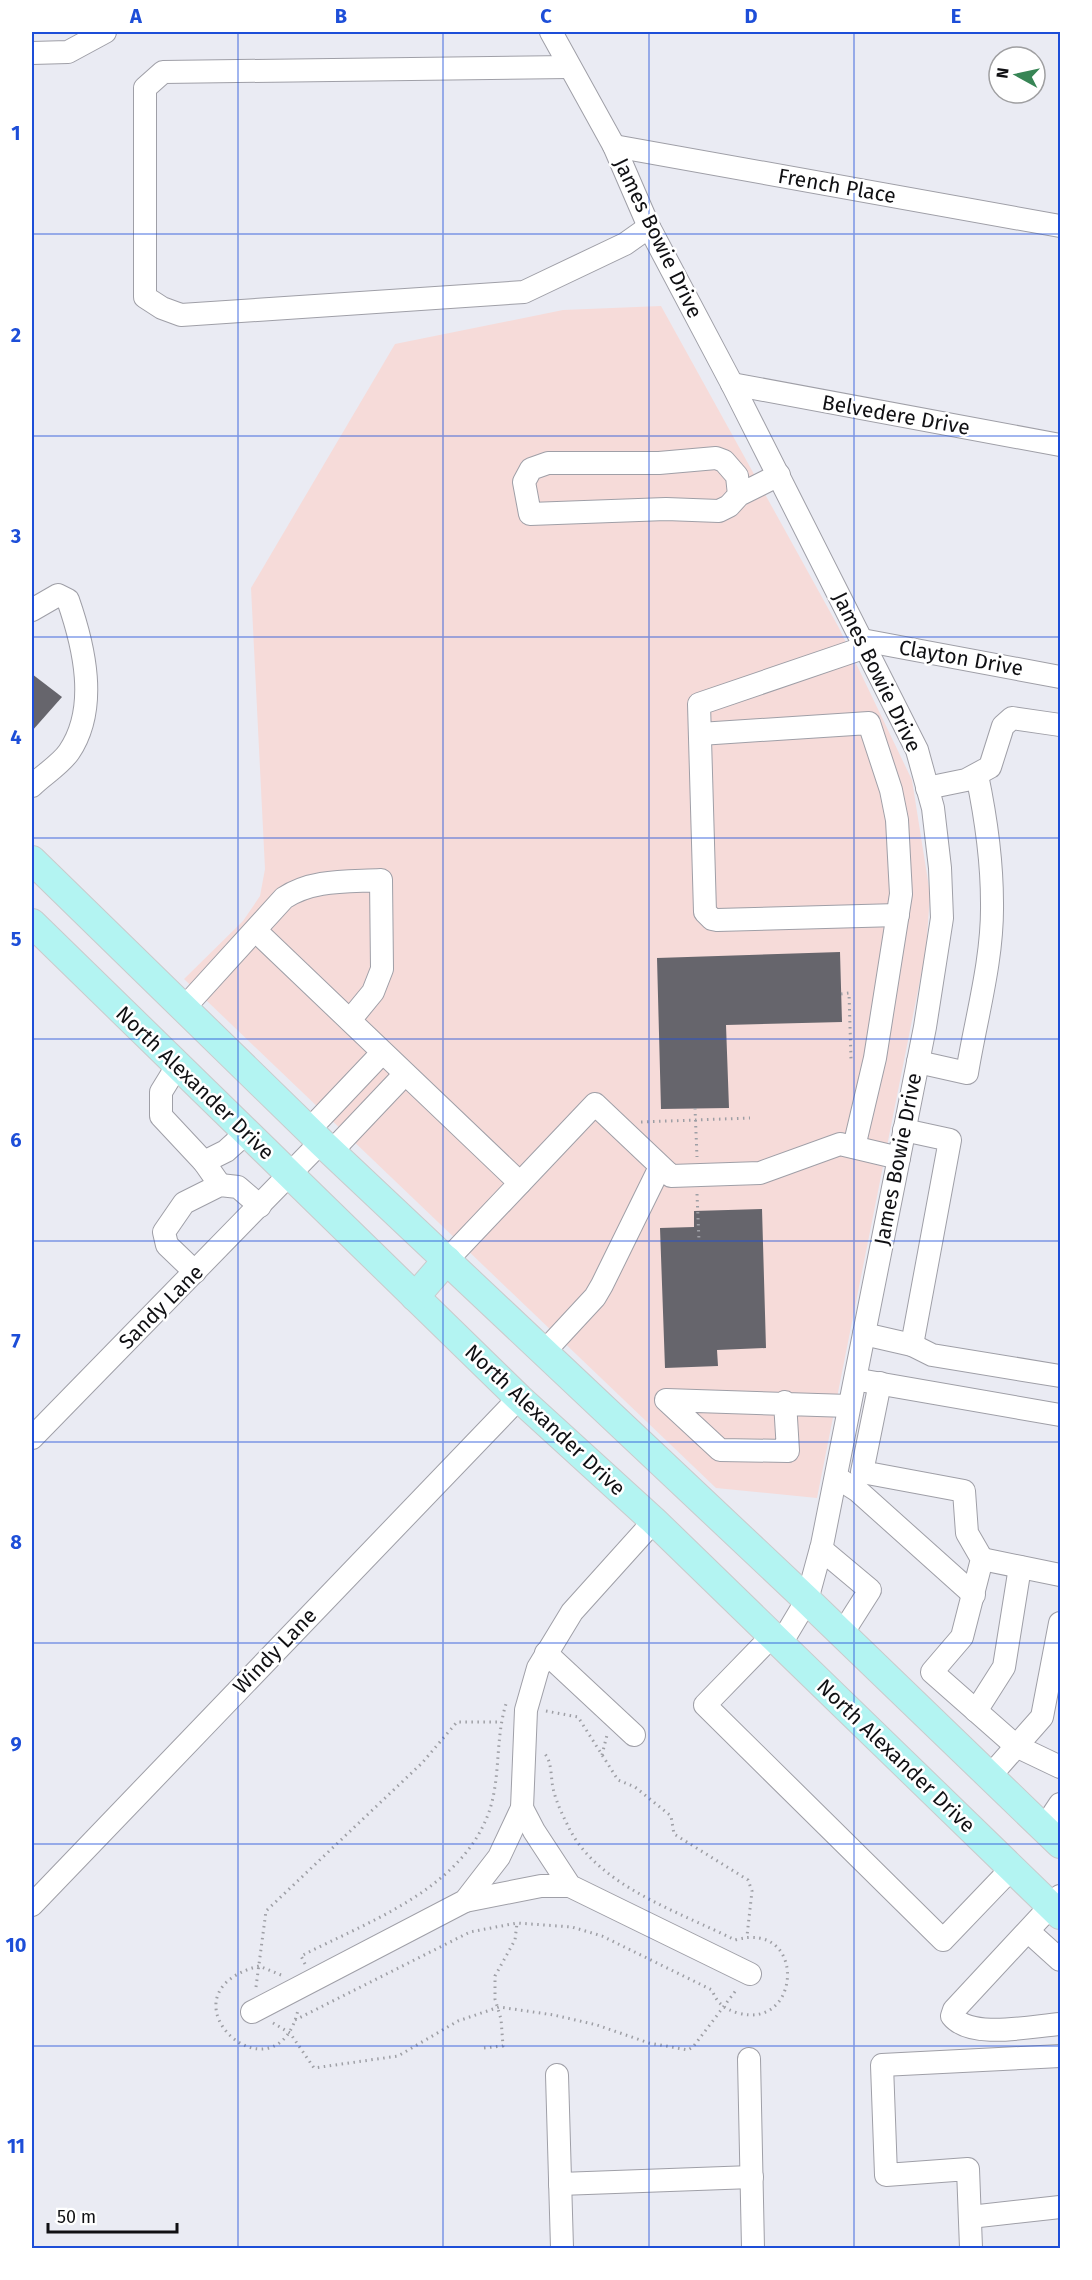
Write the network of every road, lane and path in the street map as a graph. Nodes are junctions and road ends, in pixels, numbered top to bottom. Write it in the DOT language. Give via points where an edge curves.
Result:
graph roads {
  1 [pos="105,32"];
  2 [pos="551,32"];
  3 [pos="32,53"];
  4 [pos="569,67"];
  5 [pos="614,146"];
  6 [pos="1060,226"];
  7 [pos="649,227"];
  8 [pos="732,384"];
  9 [pos="1060,445"];
  10 [pos="779,475"];
  11 [pos="739,495"];
  12 [pos="32,610"];
  13 [pos="864,643"];
  14 [pos="1060,677"];
  15 [pos="1060,725"];
  16 [pos="700,734"];
  17 [pos="977,775"];
  18 [pos="32,786"];
  19 [pos="927,788"];
  20 [pos="32,860"];
  21 [pos="940,864"];
  22 [pos="901,868"];
  23 [pos="898,915"];
  24 [pos="32,923"];
  25 [pos="256,931"];
  26 [pos="841,994"];
  27 [pos="184,1008"];
  28 [pos="350,1020"];
  29 [pos="382,1053"];
  30 [pos="851,1059"];
  31 [pos="918,1062"];
  32 [pos="177,1066"];
  33 [pos="405,1074"];
  34 [pos="350,1087"];
  35 [pos="695,1108"];
  36 [pos="371,1109"];
  37 [pos="750,1118"];
  38 [pos="696,1120"];
  39 [pos="631,1122"];
  40 [pos="904,1130"];
  41 [pos="246,1133"];
  42 [pos="320,1141"];
  43 [pos="854,1147"];
  44 [pos="899,1158"];
  45 [pos="204,1162"];
  46 [pos="697,1164"];
  47 [pos="660,1167"];
  48 [pos="290,1176"];
  49 [pos="520,1183"];
  50 [pos="220,1185"];
  51 [pos="697,1187"];
  52 [pos="260,1206"];
  53 [pos="699,1241"];
  54 [pos="447,1260"];
  55 [pos="195,1272"];
  56 [pos="415,1297"];
  57 [pos="864,1334"];
  58 [pos="912,1345"];
  59 [pos="544,1352"];
  60 [pos="1060,1376"];
  61 [pos="855,1379"];
  62 [pos="880,1383"];
  63 [pos="519,1398"];
  64 [pos="785,1402"];
  65 [pos="849,1406"];
  66 [pos="1060,1415"];
  67 [pos="32,1438"];
  68 [pos="836,1477"];
  69 [pos="860,1481"];
  70 [pos="654,1521"];
  71 [pos="821,1549"];
  72 [pos="982,1560"];
  73 [pos="1020,1567"];
  74 [pos="1060,1575"];
  75 [pos="974,1595"];
  76 [pos="807,1600"];
  77 [pos="1060,1623"];
  78 [pos="842,1634"];
  79 [pos="776,1640"];
  80 [pos="546,1653"];
  81 [pos="932,1672"];
  82 [pos="909,1698"];
  83 [pos="507,1700"];
  84 [pos="538,1710"];
  85 [pos="976,1711"];
  86 [pos="500,1722"];
  87 [pos="634,1735"];
  88 [pos="1016,1746"];
  89 [pos="540,1749"];
  90 [pos="1060,1767"];
  91 [pos="990,1776"];
  92 [pos="1060,1804"];
  93 [pos="522,1808"];
  94 [pos="1052,1836"];
  95 [pos="1012,1868"];
  96 [pos="570,1886"];
  97 [pos="465,1901"];
  98 [pos="32,1905"];
  99 [pos="1058,1906"];
  100 [pos="517,1923"];
  101 [pos="1029,1932"];
  102 [pos="747,1936"];
  103 [pos="1060,1960"];
  104 [pos="260,1966"];
  105 [pos="308,1969"];
  106 [pos="750,1974"];
  107 [pos="285,1977"];
  108 [pos="320,1995"];
  109 [pos="299,2002"];
  110 [pos="324,2006"];
  111 [pos="499,2007"];
  112 [pos="722,2007"];
  113 [pos="252,2012"];
  114 [pos="295,2020"];
  115 [pos="1060,2024"];
  116 [pos="290,2033"];
  117 [pos="484,2048"];
  118 [pos="1060,2056"];
  119 [pos="749,2059"];
  120 [pos="557,2075"];
  121 [pos="752,2177"];
  122 [pos="560,2184"];
  123 [pos="1060,2207"];
  124 [pos="970,2217"];
  125 [pos="562,2248"];
  126 [pos="753,2248"];
  127 [pos="971,2248"];
  1 -- 3 [label="street" via="68,52"];
  2 -- 4 [label="street, James Bowie Drive"];
  4 -- 5 [label="street, James Bowie Drive"];
  4 -- 7 [label="street" via="163,72 145,88 145,297 181,315 524,292 625,244"];
  5 -- 6 [label="street, French Place"];
  5 -- 7 [label="street, James Bowie Drive"];
  7 -- 8 [label="street, James Bowie Drive"];
  8 -- 9 [label="street, Belvedere Drive"];
  8 -- 10 [label="street, James Bowie Drive"];
  10 -- 11 [label="street"];
  10 -- 13 [label="street, James Bowie Drive"];
  11 -- 11 [label="street" via="719,511 530,514 524,482 531,469 548,463 659,463 708,457 724,461 737,476"];
  12 -- 18 [label="street" via="58,595 68,600 79,633 85,717 68,753"];
  13 -- 14 [label="street, Clayton Drive"];
  13 -- 16 [label="street" via="699,704"];
  13 -- 19 [label="street, James Bowie Drive" via="917,750"];
  15 -- 17 [label="street" via="1012,718 1003,726 990,767"];
  16 -- 22 [label="street" via="869,723 891,789"];
  16 -- 23 [label="street" via="708,916 717,920"];
  17 -- 19 [label="street"];
  17 -- 31 [label="street" via="990,841 992,905 990,943 966,1073"];
  19 -- 21 [label="street, James Bowie Drive"];
  20 -- 27 [label="main road"];
  21 -- 22 [label="street"];
  21 -- 31 [label="street, James Bowie Drive" via="942,918"];
  22 -- 23 [label="street"];
  23 -- 43 [label="street" via="875,1058"];
  24 -- 32 [label="main road, North Alexander Drive"];
  25 -- 27 [label="street"];
  25 -- 28 [label="street"];
  25 -- 28 [label="street" via="284,898 302,888 328,882 381,880 382,969 374,992"];
  26 -- 30 [label="path" via="849,993"];
  27 -- 42 [label="main road"];
  28 -- 29 [label="street"];
  29 -- 33 [label="street"];
  29 -- 34 [label="street"];
  31 -- 40 [label="street, James Bowie Drive"];
  32 -- 41 [label="main road, North Alexander Drive"];
  32 -- 45 [label="street" via="161,1092 161,1116"];
  33 -- 36 [label="street"];
  33 -- 49 [label="street"];
  34 -- 36 [label="street"];
  34 -- 42 [label="street"];
  35 -- 38 [label="path"];
  36 -- 42 [label="street"];
  37 -- 38 [label="path"];
  38 -- 39 [label="path"];
  38 -- 46 [label="path"];
  40 -- 44 [label="street, James Bowie Drive"];
  40 -- 58 [label="street" via="950,1140"];
  41 -- 45 [label="street" via="226,1151"];
  41 -- 48 [label="main road, North Alexander Drive"];
  42 -- 48 [label="street, Sandy Lane"];
  42 -- 54 [label="main road"];
  43 -- 44 [label="street"];
  43 -- 47 [label="street" via="831,1146 760,1173 676,1177"];
  44 -- 57 [label="street, James Bowie Drive"];
  45 -- 50 [label="street"];
  47 -- 49 [label="street" via="595,1104"];
  47 -- 59 [label="street" via="595,1297"];
  48 -- 52 [label="street, Sandy Lane"];
  48 -- 56 [label="main road, North Alexander Drive"];
  49 -- 54 [label="street"];
  50 -- 52 [label="street" via="237,1187"];
  50 -- 55 [label="street" via="184,1203 164,1232 167,1245"];
  51 -- 53 [label="path"];
  52 -- 55 [label="street, Sandy Lane"];
  54 -- 56 [label="main road"];
  54 -- 59 [label="main road"];
  55 -- 67 [label="street, Sandy Lane"];
  56 -- 63 [label="main road, North Alexander Drive"];
  57 -- 58 [label="street"];
  57 -- 61 [label="street, James Bowie Drive"];
  58 -- 60 [label="street" via="932,1355"];
  59 -- 76 [label="main road"];
  61 -- 62 [label="street"];
  61 -- 65 [label="street, James Bowie Drive"];
  62 -- 66 [label="street"];
  62 -- 69 [label="street"];
  63 -- 70 [label="main road, North Alexander Drive"];
  63 -- 98 [label="street, Windy Lane"];
  64 -- 64 [label="street" via="788,1451 720,1450 666,1400"];
  64 -- 65 [label="street"];
  65 -- 68 [label="street, James Bowie Drive"];
  68 -- 69 [label="street"];
  68 -- 71 [label="street, James Bowie Drive"];
  69 -- 72 [label="street" via="964,1491 967,1533"];
  69 -- 75 [label="street"];
  70 -- 79 [label="main road, North Alexander Drive"];
  70 -- 80 [label="street" via="572,1612"];
  71 -- 76 [label="street, James Bowie Drive"];
  71 -- 78 [label="street" via="870,1590"];
  72 -- 73 [label="street"];
  72 -- 75 [label="street"];
  73 -- 74 [label="street"];
  73 -- 85 [label="street" via="1004,1667"];
  75 -- 81 [label="street" via="962,1637"];
  76 -- 78 [label="main road"];
  76 -- 79 [label="street, James Bowie Drive"];
  77 -- 88 [label="street" via="1042,1717"];
  78 -- 82 [label="main road"];
  79 -- 95 [label="main road, North Alexander Drive"];
  79 -- 95 [label="street, James Bowie Drive" via="705,1705 943,1940"];
  80 -- 87 [label="street"];
  80 -- 93 [label="street" via="526,1710"];
  81 -- 82 [label="street"];
  81 -- 85 [label="street"];
  82 -- 91 [label="main road"];
  83 -- 86 [label="path"];
  84 -- 102 [label="path" via="578,1717 618,1780 635,1787 671,1816 674,1834 748,1880 752,1892"];
  85 -- 88 [label="street"];
  86 -- 104 [label="path" via="456,1722 422,1763 266,1911"];
  86 -- 105 [label="path" via="491,1802 474,1843 464,1856 445,1877 415,1896 301,1956"];
  88 -- 90 [label="street"];
  88 -- 91 [label="street"];
  89 -- 102 [label="path" via="548,1757 554,1791 571,1831 610,1876 735,1940"];
  91 -- 94 [label="main road"];
  92 -- 94 [label="street"];
  93 -- 96 [label="street"];
  93 -- 97 [label="street" via="499,1857"];
  95 -- 99 [label="main road, North Alexander Drive"];
  96 -- 97 [label="street" via="542,1886"];
  96 -- 106 [label="street"];
  97 -- 113 [label="street"];
  99 -- 101 [label="street"];
  100 -- 110 [label="path" via="470,1932"];
  100 -- 111 [label="path" via="515,1940 495,1976"];
  100 -- 112 [label="path" via="572,1928 602,1936 712,1990"];
  101 -- 103 [label="street"];
  101 -- 115 [label="street" via="952,2016 956,2022 977,2030"];
  102 -- 112 [label="path" via="769,1941 782,1953 788,1970 786,1989 780,2001 758,2015"];
  104 -- 107 [label="path"];
  104 -- 113 [label="path"];
  104 -- 116 [label="path" via="237,1972 222,1988 217,2010 222,2028 235,2041 255,2048 276,2044"];
  106 -- 112 [label="path"];
  108 -- 110 [label="path"];
  109 -- 114 [label="path"];
  110 -- 114 [label="path"];
  111 -- 112 [label="path" via="565,2017 649,2043 688,2050"];
  111 -- 116 [label="path" via="458,2021 398,2056 322,2068 309,2063"];
  111 -- 117 [label="path" via="503,2046"];
  113 -- 116 [label="path"];
  114 -- 116 [label="path"];
  118 -- 124 [label="street" via="882,2065 886,2175 968,2169"];
  119 -- 121 [label="street"];
  120 -- 122 [label="street"];
  121 -- 122 [label="street"];
  121 -- 126 [label="street"];
  122 -- 125 [label="street"];
  123 -- 124 [label="street"];
  124 -- 127 [label="street"];
}
